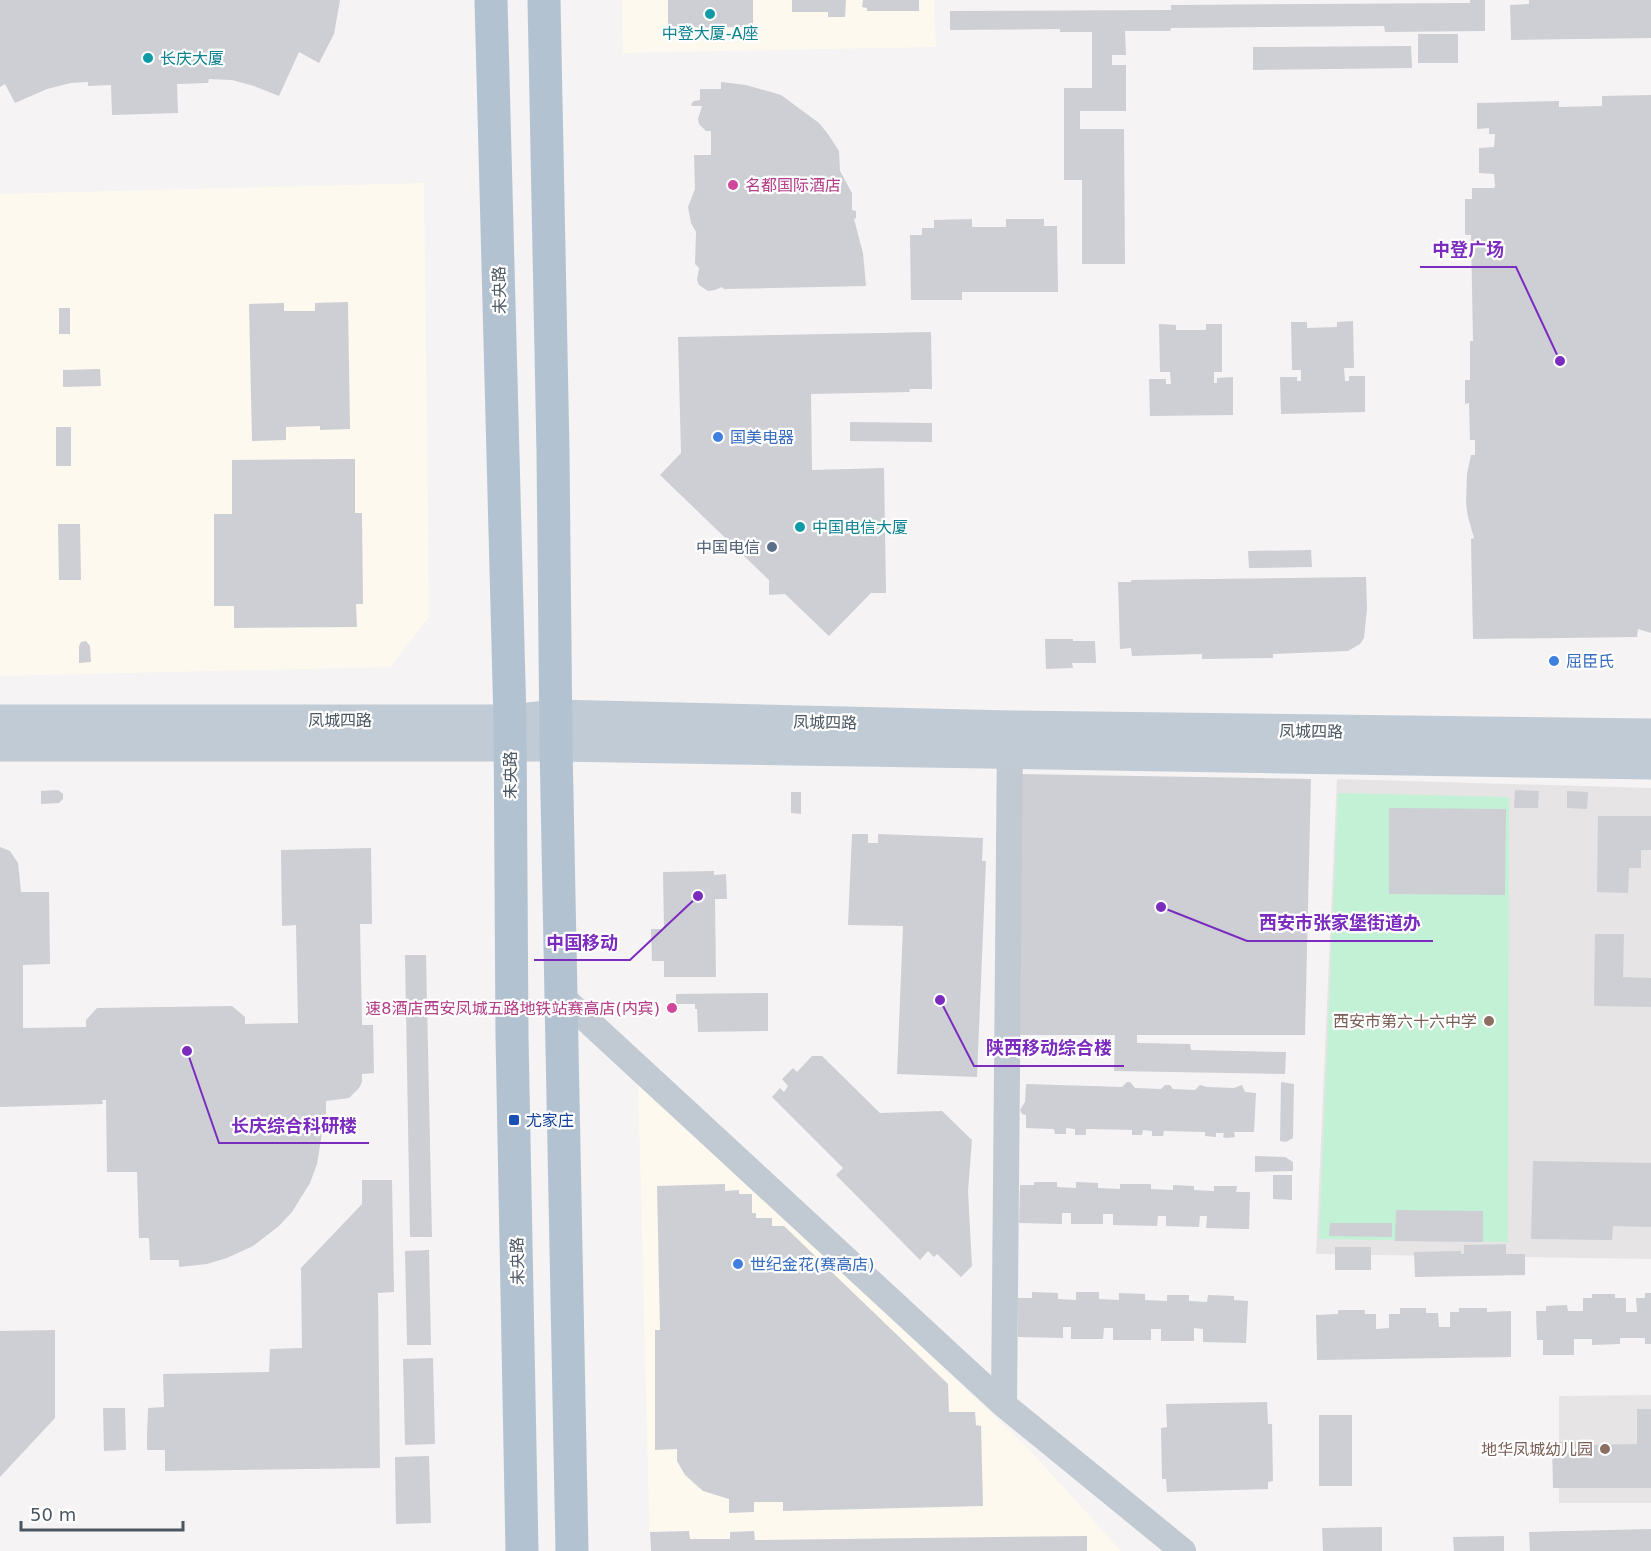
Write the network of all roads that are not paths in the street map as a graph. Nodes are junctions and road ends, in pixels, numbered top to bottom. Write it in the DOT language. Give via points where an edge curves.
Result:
graph roads {
  1 [pos="491,0"];
  2 [pos="544,0"];
  3 [pos="0,721"];
  4 [pos="556,731"];
  5 [pos="510,733"];
  6 [pos="1651,735"];
  7 [pos="1010,740"];
  8 [pos="0,746"];
  9 [pos="1651,763"];
  10 [pos="562,997"];
  11 [pos="1004,1405"];
  12 [pos="522,1551"];
  13 [pos="572,1551"];
  14 [pos="1183,1551"];
  1 -- 5 [label="main road, 未央路"];
  2 -- 4 [label="main road"];
  3 -- 5 [label="street, 凤城四路"];
  4 -- 5 [label="street, 凤城四路"];
  4 -- 7 [label="street, 凤城四路"];
  4 -- 10 [label="main road"];
  5 -- 8 [label="street, 凤城四路"];
  5 -- 12 [label="main road, 未央路"];
  6 -- 7 [label="street, 凤城四路"];
  7 -- 9 [label="street, 凤城四路"];
  7 -- 11 [label="street"];
  10 -- 11 [label="street"];
  10 -- 13 [label="main road"];
  11 -- 14 [label="street"];
}
